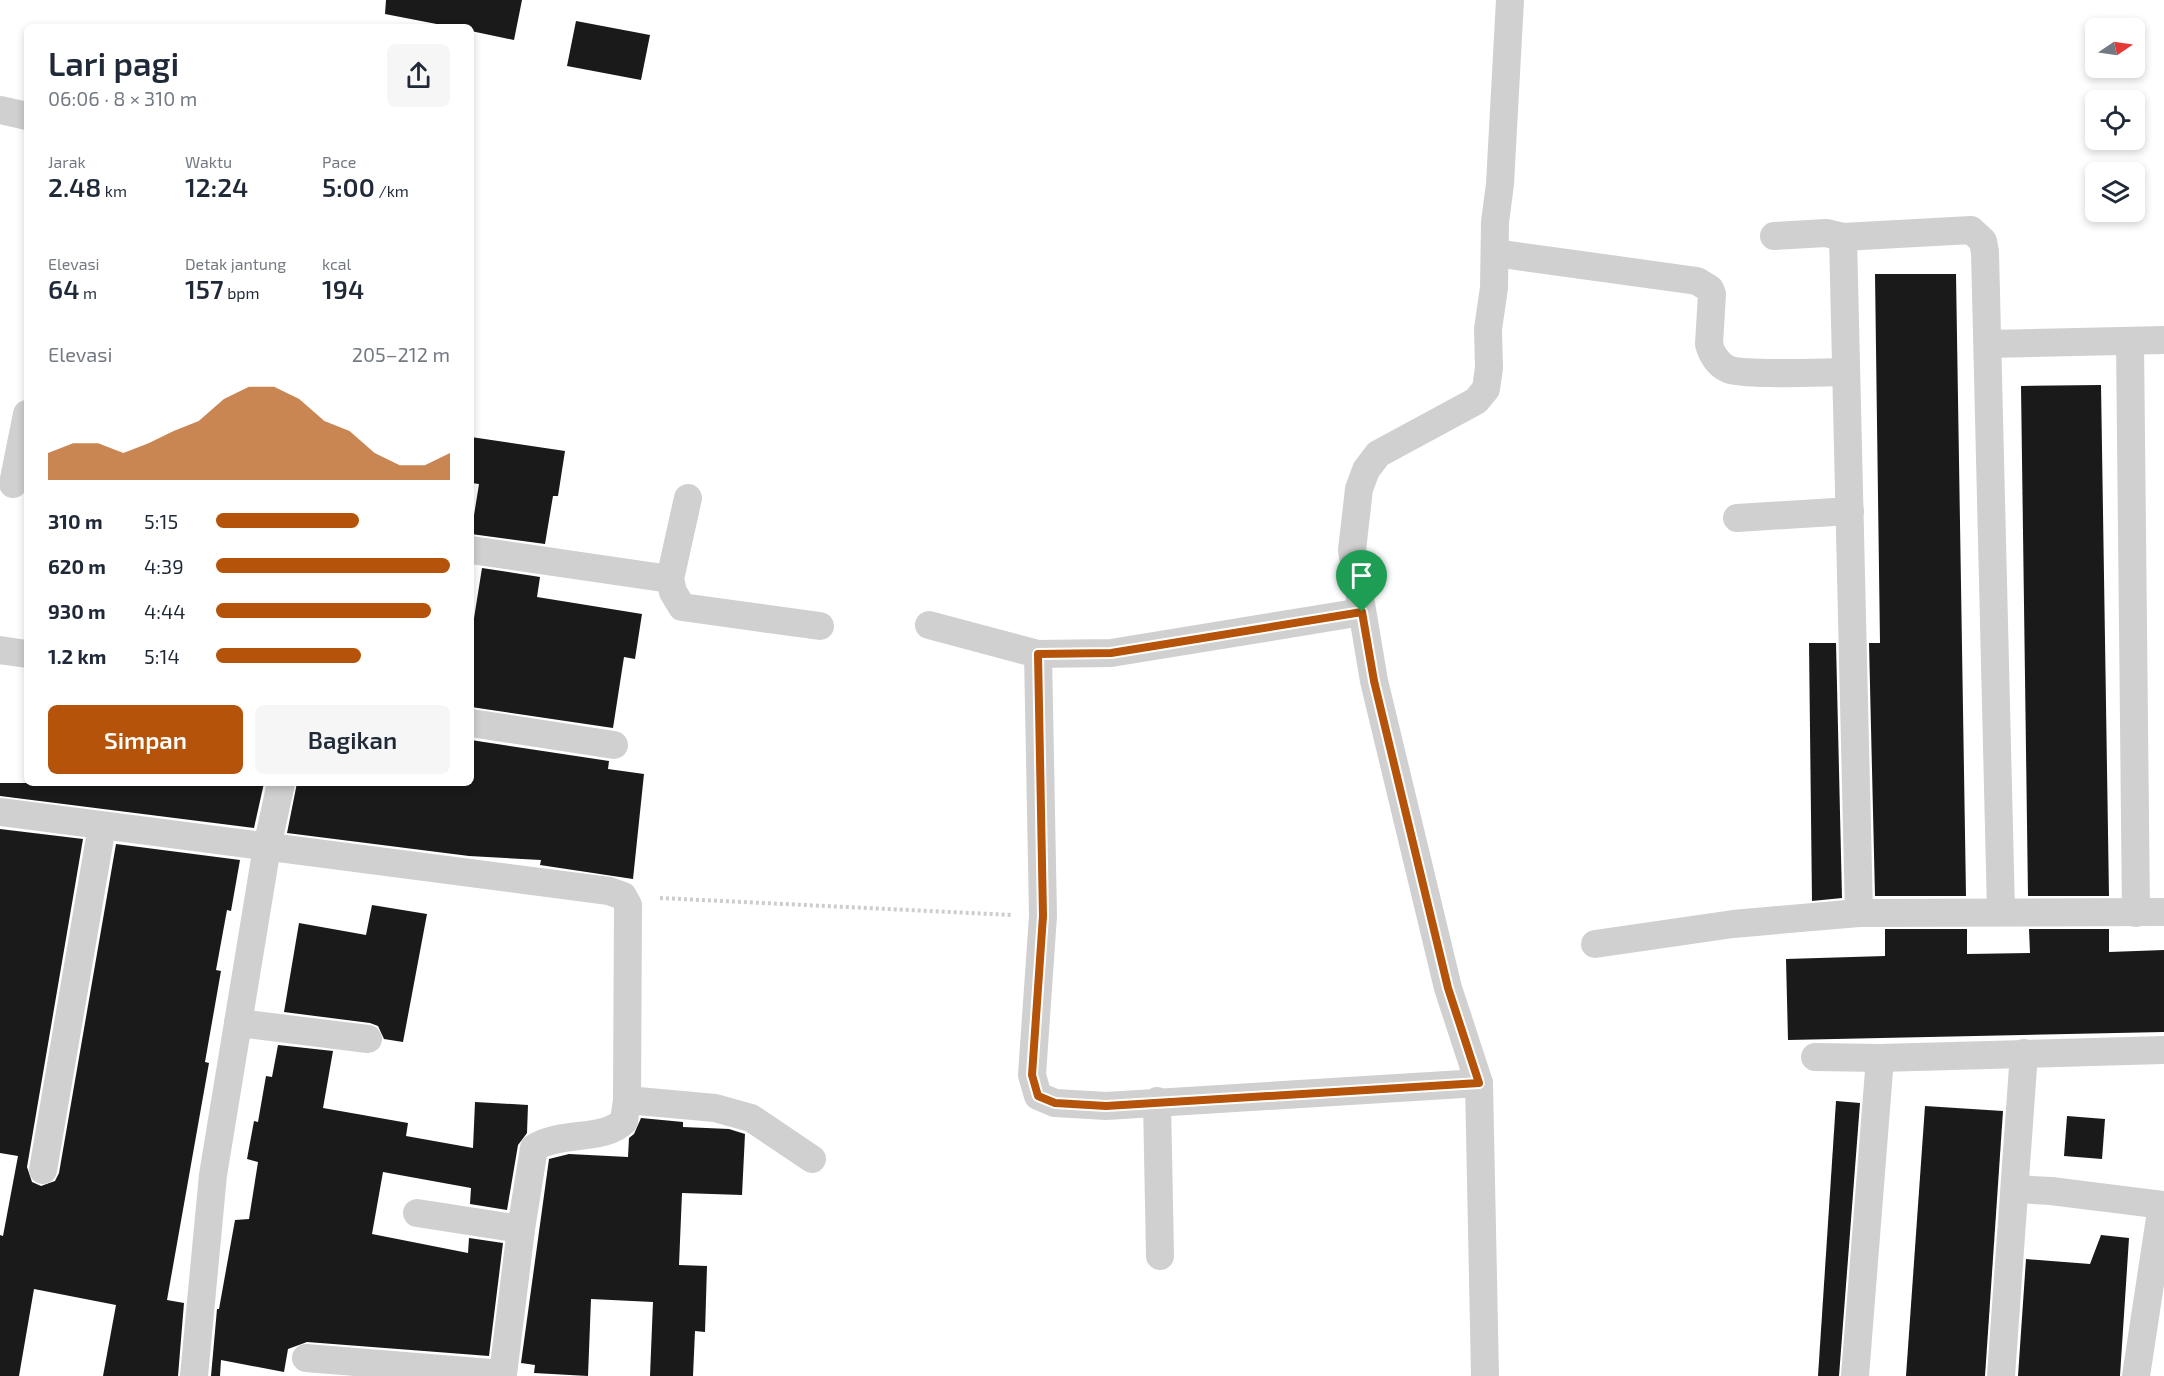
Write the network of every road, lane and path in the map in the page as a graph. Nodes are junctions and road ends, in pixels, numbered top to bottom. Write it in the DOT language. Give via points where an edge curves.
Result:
graph roads {
  1 [pos="1510,0"];
  2 [pos="0,110"];
  3 [pos="24,115"];
  4 [pos="1774,236"];
  5 [pos="1843,237"];
  6 [pos="1495,253"];
  7 [pos="2164,340"];
  8 [pos="2130,342"];
  9 [pos="1988,344"];
  10 [pos="1846,372"];
  11 [pos="24,429"];
  12 [pos="13,484"];
  13 [pos="688,498"];
  14 [pos="1850,512"];
  15 [pos="1737,518"];
  16 [pos="474,550"];
  17 [pos="670,579"];
  18 [pos="1362,612"];
  19 [pos="820,626"];
  20 [pos="929,626"];
  21 [pos="0,650"];
  22 [pos="24,654"];
  23 [pos="1038,654"];
  24 [pos="474,723"];
  25 [pos="614,745"];
  26 [pos="280,786"];
  27 [pos="0,812"];
  28 [pos="102,826"];
  29 [pos="267,848"];
  30 [pos="623,896"];
  31 [pos="2001,911"];
  32 [pos="2164,912"];
  33 [pos="1859,914"];
  34 [pos="2136,914"];
  35 [pos="1043,916"];
  36 [pos="1595,944"];
  37 [pos="238,1023"];
  38 [pos="368,1040"];
  39 [pos="2164,1050"];
  40 [pos="2024,1053"];
  41 [pos="1815,1057"];
  42 [pos="1880,1058"];
  43 [pos="1479,1083"];
  44 [pos="627,1100"];
  45 [pos="1157,1101"];
  46 [pos="812,1159"];
  47 [pos="42,1170"];
  48 [pos="2016,1190"];
  49 [pos="2163,1205"];
  50 [pos="417,1214"];
  51 [pos="521,1229"];
  52 [pos="1160,1256"];
  53 [pos="306,1358"];
  54 [pos="512,1375"];
  55 [pos="194,1376"];
  56 [pos="1485,1376"];
  57 [pos="1855,1376"];
  58 [pos="2001,1376"];
  59 [pos="2136,1376"];
  1 -- 6 [label="street"];
  2 -- 3 [label="street"];
  4 -- 5 [label="street" via="1826,233"];
  5 -- 9 [label="street" via="1971,230 1983,241 1985,252"];
  5 -- 10 [label="street"];
  6 -- 10 [label="street" via="1697,281 1712,294 1710,351 1725,368 1743,372"];
  6 -- 18 [label="street" via="1486,389 1476,401 1378,454 1366,470 1359,489 1352,550"];
  7 -- 8 [label="street"];
  8 -- 9 [label="street"];
  8 -- 34 [label="street"];
  9 -- 31 [label="street"];
  10 -- 14 [label="street"];
  11 -- 12 [label="street"];
  13 -- 17 [label="street"];
  14 -- 15 [label="street"];
  14 -- 33 [label="street"];
  16 -- 17 [label="street"];
  17 -- 19 [label="street" via="682,607"];
  18 -- 23 [label="street" via="1111,653"];
  18 -- 43 [label="street" via="1374,681 1448,988"];
  20 -- 23 [label="street"];
  21 -- 22 [label="street"];
  23 -- 35 [label="street"];
  24 -- 25 [label="street"];
  26 -- 29 [label="street"];
  27 -- 28 [label="street"];
  28 -- 29 [label="street"];
  28 -- 47 [label="street"];
  29 -- 30 [label="street" via="609,891"];
  29 -- 37 [label="street"];
  30 -- 35 [label="path"];
  30 -- 44 [label="street" via="628,905"];
  31 -- 33 [label="street"];
  31 -- 34 [label="street"];
  32 -- 34 [label="street"];
  33 -- 36 [label="street" via="1733,924"];
  35 -- 45 [label="street" via="1032,1075 1038,1096 1055,1103 1106,1106"];
  37 -- 38 [label="street"];
  37 -- 55 [label="street" via="213,1175"];
  39 -- 40 [label="street"];
  40 -- 42 [label="street"];
  40 -- 48 [label="street"];
  41 -- 42 [label="street"];
  42 -- 57 [label="street"];
  43 -- 45 [label="street"];
  43 -- 56 [label="street"];
  44 -- 46 [label="street" via="715,1108 751,1118"];
  44 -- 51 [label="street" via="624,1121 618,1127 545,1141 534,1148"];
  45 -- 52 [label="street"];
  48 -- 49 [label="street"];
  48 -- 58 [label="street"];
  49 -- 59 [label="street"];
  50 -- 51 [label="street"];
  51 -- 54 [label="street"];
  53 -- 54 [label="street"];
}
